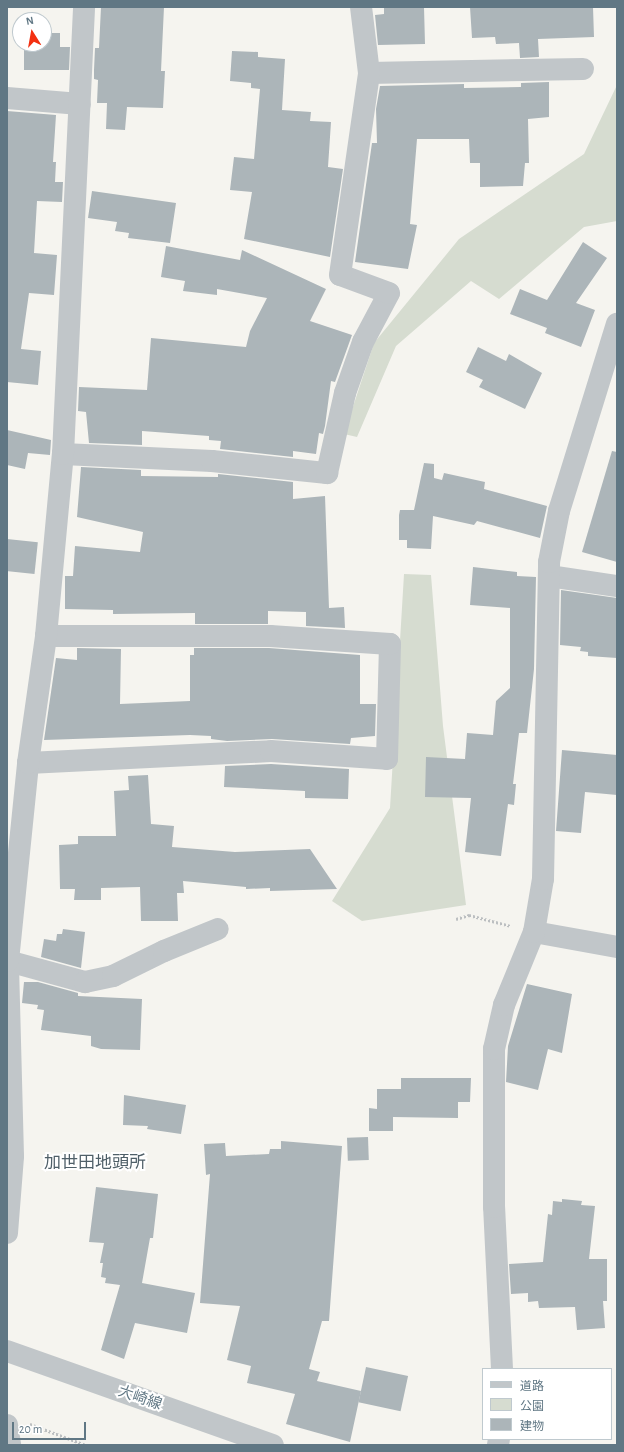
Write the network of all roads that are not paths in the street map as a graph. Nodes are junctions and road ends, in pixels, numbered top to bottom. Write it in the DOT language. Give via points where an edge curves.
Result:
graph roads {
  1 [pos="84,7"];
  2 [pos="361,7"];
  3 [pos="583,69"];
  4 [pos="368,73"];
  5 [pos="7,98"];
  6 [pos="80,104"];
  7 [pos="617,324"];
  8 [pos="63,454"];
  9 [pos="549,576"];
  10 [pos="617,586"];
  11 [pos="46,636"];
  12 [pos="28,763"];
  13 [pos="218,929"];
  14 [pos="534,932"];
  15 [pos="617,947"];
  16 [pos="8,961"];
  17 [pos="7,1233"];
  18 [pos="7,1351"];
  19 [pos="502,1368"];
  20 [pos="7,1425"];
  21 [pos="10,1445"];
  22 [pos="273,1445"];
  1 -- 6 [label="street"];
  2 -- 4 [label="street"];
  3 -- 4 [label="street"];
  4 -- 8 [label="street" via="340,275 389,293 363,342 350,379 334,437 328,473 212,461"];
  5 -- 6 [label="street"];
  6 -- 8 [label="street"];
  7 -- 9 [label="street" via="560,511 549,562"];
  8 -- 11 [label="street"];
  9 -- 10 [label="street"];
  9 -- 14 [label="street" via="543,880"];
  11 -- 12 [label="street"];
  11 -- 12 [label="street" via="270,636 390,644 387,759 271,751"];
  12 -- 16 [label="street"];
  13 -- 16 [label="street" via="113,976 85,982"];
  14 -- 15 [label="street"];
  14 -- 19 [label="street" via="504,1005 494,1049 494,1207"];
  16 -- 17 [label="street" via="13,1156"];
  18 -- 22 [label="street, 大崎線"];
  20 -- 21 [label="street"];
}
